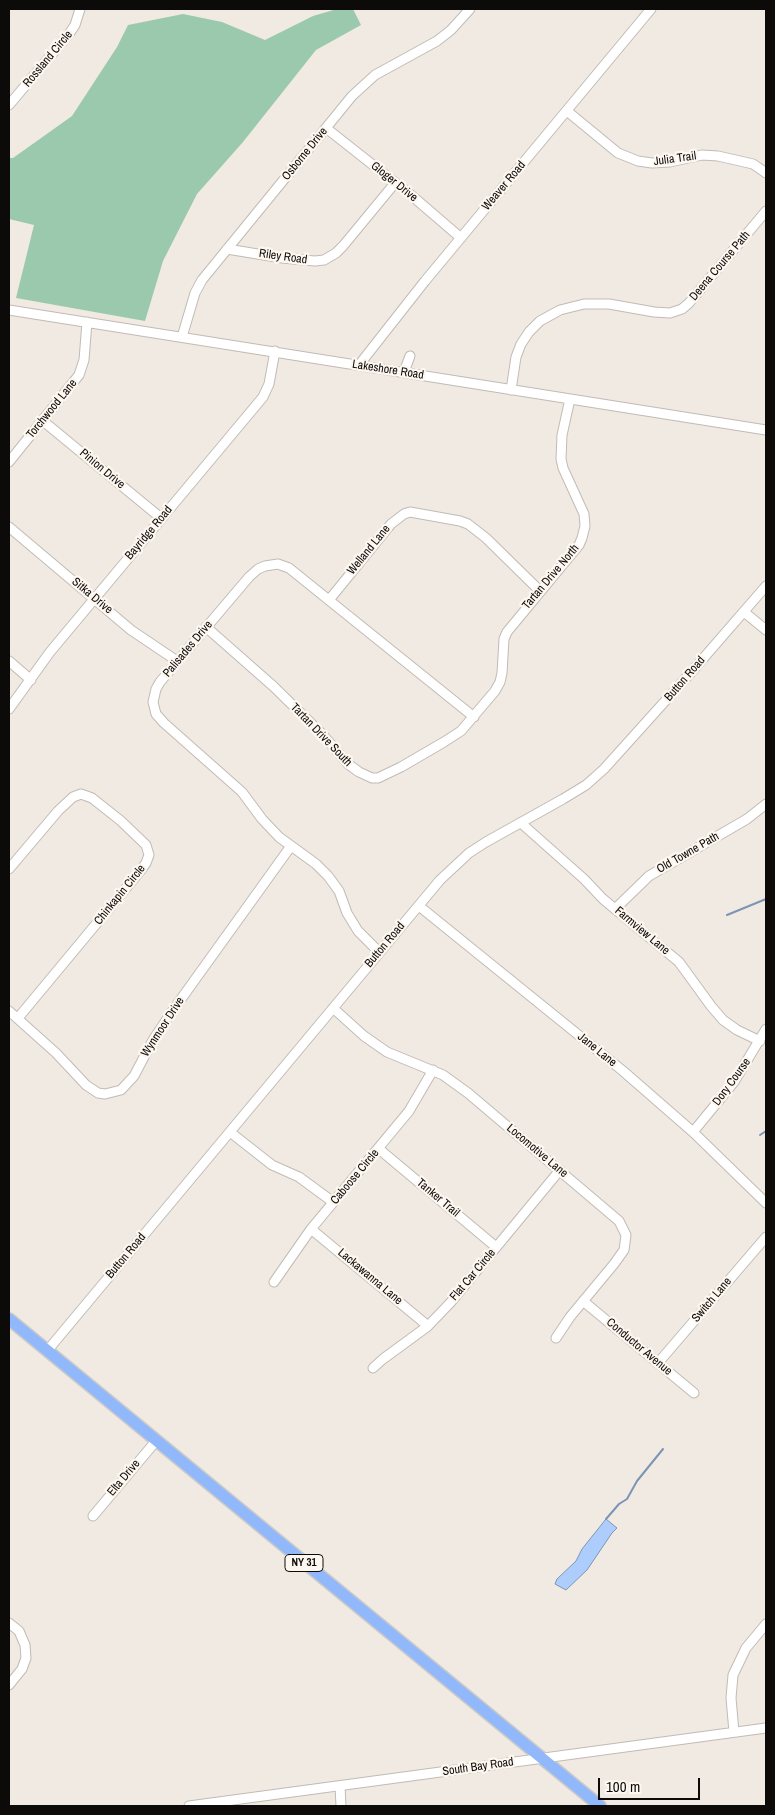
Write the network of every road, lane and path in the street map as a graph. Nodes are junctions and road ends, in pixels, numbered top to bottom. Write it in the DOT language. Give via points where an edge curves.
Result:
graph roads {
  1 [pos="80,9"];
  2 [pos="470,9"];
  3 [pos="651,9"];
  4 [pos="9,105"];
  5 [pos="567,110"];
  6 [pos="326,128"];
  7 [pos="766,173"];
  8 [pos="395,182"];
  9 [pos="766,211"];
  10 [pos="461,238"];
  11 [pos="227,248"];
  12 [pos="9,310"];
  13 [pos="87,322"];
  14 [pos="182,337"];
  15 [pos="275,352"];
  16 [pos="410,356"];
  17 [pos="359,365"];
  18 [pos="404,372"];
  19 [pos="511,390"];
  20 [pos="570,399"];
  21 [pos="43,420"];
  22 [pos="766,430"];
  23 [pos="9,462"];
  24 [pos="161,518"];
  25 [pos="9,528"];
  26 [pos="766,586"];
  27 [pos="540,591"];
  28 [pos="95,598"];
  29 [pos="329,600"];
  30 [pos="744,612"];
  31 [pos="206,627"];
  32 [pos="766,630"];
  33 [pos="9,661"];
  34 [pos="177,661"];
  35 [pos="31,680"];
  36 [pos="9,709"];
  37 [pos="474,717"];
  38 [pos="766,804"];
  39 [pos="520,823"];
  40 [pos="291,846"];
  41 [pos="9,869"];
  42 [pos="419,906"];
  43 [pos="615,909"];
  44 [pos="380,952"];
  45 [pos="333,1008"];
  46 [pos="9,1011"];
  47 [pos="18,1018"];
  48 [pos="766,1029"];
  49 [pos="760,1041"];
  50 [pos="433,1070"];
  51 [pos="230,1132"];
  52 [pos="693,1132"];
  53 [pos="379,1149"];
  54 [pos="560,1170"];
  55 [pos="333,1202"];
  56 [pos="766,1203"];
  57 [pos="311,1229"];
  58 [pos="766,1237"];
  59 [pos="496,1247"];
  60 [pos="274,1282"];
  61 [pos="583,1301"];
  62 [pos="9,1320"];
  63 [pos="428,1326"];
  64 [pos="556,1338"];
  65 [pos="47,1351"];
  66 [pos="658,1363"];
  67 [pos="373,1368"];
  68 [pos="694,1393"];
  69 [pos="156,1440"];
  70 [pos="92,1516"];
  71 [pos="9,1623"];
  72 [pos="766,1624"];
  73 [pos="9,1685"];
  74 [pos="766,1728"];
  75 [pos="734,1732"];
  76 [pos="542,1758"];
  77 [pos="340,1786"];
  78 [pos="189,1806"];
  79 [pos="341,1806"];
  80 [pos="600,1806"];
  1 -- 4 [label="street, Rossland Circle" via="69,34"];
  2 -- 6 [label="street, Osborne Drive" via="437,42 369,79"];
  3 -- 5 [label="street, Weaver Road"];
  5 -- 7 [label="street, Julia Trail" via="618,153 638,161 670,162 702,155 718,156 753,164"];
  5 -- 10 [label="street, Weaver Road"];
  6 -- 8 [label="street, Gloger Drive"];
  6 -- 11 [label="street, Osborne Drive"];
  8 -- 10 [label="street, Gloger Drive"];
  8 -- 11 [label="street, Riley Road" via="336,254 324,260 282,258"];
  9 -- 19 [label="street, Deena Course Path" via="682,309 670,313 609,304 584,304 560,310 540,320 521,344"];
  10 -- 17 [label="street, Weaver Road"];
  11 -- 14 [label="street, Osborne Drive" via="195,293"];
  12 -- 13 [label="street, Lakeshore Road"];
  13 -- 14 [label="street, Lakeshore Road"];
  13 -- 21 [label="street, Torchwood Lane" via="84,360 79,375"];
  14 -- 15 [label="street, Lakeshore Road"];
  15 -- 17 [label="street, Lakeshore Road"];
  15 -- 24 [label="street, Bayridge Road" via="263,397"];
  16 -- 18 [label="street"];
  17 -- 18 [label="street, Lakeshore Road"];
  18 -- 19 [label="street, Lakeshore Road"];
  19 -- 20 [label="street, Lakeshore Road"];
  20 -- 22 [label="street, Lakeshore Road"];
  20 -- 27 [label="street, Tartan Drive North" via="562,435 561,459 582,507 585,526 578,545"];
  21 -- 23 [label="street, Torchwood Lane"];
  21 -- 24 [label="street, Pinion Drive"];
  24 -- 28 [label="street, Bayridge Road"];
  25 -- 28 [label="street, Sitka Drive"];
  26 -- 30 [label="street, Button Road"];
  27 -- 29 [label="street, Welland Lane" via="468,524 410,512 390,524"];
  27 -- 37 [label="street, Tartan Drive North" via="507,632 500,682"];
  28 -- 34 [label="street, Sitka Drive" via="131,630"];
  28 -- 35 [label="street, Bayridge Road"];
  29 -- 31 [label="street, Palisades Drive" via="289,568 278,564 265,566 249,577"];
  29 -- 37 [label="street, Palisades Drive"];
  30 -- 32 [label="street"];
  30 -- 39 [label="street, Button Road" via="604,769 586,785"];
  31 -- 34 [label="street, Palisades Drive"];
  31 -- 37 [label="street, Tartan Drive South" via="273,686 348,764 372,778 384,776 444,742"];
  33 -- 35 [label="street"];
  34 -- 40 [label="street, Palisades Drive" via="156,689 153,702 156,714 233,783 262,820"];
  35 -- 36 [label="street, Bayridge Road"];
  38 -- 43 [label="street, Old Towne Path" via="747,819 649,876"];
  39 -- 42 [label="street, Button Road" via="468,853"];
  39 -- 43 [label="street, Farmview Lane"];
  40 -- 44 [label="street, Palisades Drive" via="328,876 358,931"];
  40 -- 47 [label="street, Wynmoor Drive" via="171,1013 134,1076 121,1090 98,1093 86,1085"];
  41 -- 47 [label="street, Chinkapin Circle" via="58,811 81,794 92,798 120,821 146,845 149,854 141,870"];
  42 -- 44 [label="street, Button Road"];
  42 -- 52 [label="street, Jane Lane"];
  43 -- 49 [label="street, Farmview Lane" via="679,962 723,1020"];
  44 -- 45 [label="street, Button Road"];
  45 -- 50 [label="street, Locomotive Lane" via="387,1052"];
  45 -- 51 [label="street, Button Road"];
  46 -- 47 [label="street, Wynmoor Drive"];
  48 -- 49 [label="street, Dory Course"];
  49 -- 52 [label="street, Dory Course" via="734,1082"];
  50 -- 53 [label="street, Caboose Circle" via="409,1111"];
  50 -- 54 [label="street, Locomotive Lane" via="468,1093"];
  51 -- 55 [label="street" via="272,1165 299,1177"];
  51 -- 65 [label="street, Button Road"];
  52 -- 56 [label="street, Jane Lane"];
  53 -- 55 [label="street, Caboose Circle"];
  53 -- 59 [label="street, Tanker Trail"];
  54 -- 59 [label="street, Flat Car Circle"];
  54 -- 61 [label="street, Locomotive Lane" via="619,1221 626,1235 624,1250"];
  55 -- 57 [label="street, Caboose Circle"];
  57 -- 60 [label="street, Caboose Circle"];
  57 -- 63 [label="street, Lackawanna Lane"];
  58 -- 66 [label="street, Switch Lane"];
  59 -- 63 [label="street, Flat Car Circle"];
  61 -- 64 [label="street, Locomotive Lane"];
  61 -- 66 [label="street, Conductor Avenue"];
  62 -- 65 [label="main road, NY 31"];
  63 -- 67 [label="street, Flat Car Circle"];
  65 -- 69 [label="main road, NY 31"];
  66 -- 68 [label="street, Conductor Avenue"];
  69 -- 70 [label="street, Elta Drive"];
  69 -- 76 [label="main road, NY 31"];
  71 -- 73 [label="street" via="19,1631 26,1658"];
  72 -- 75 [label="street" via="746,1648 733,1675"];
  74 -- 75 [label="street, South Bay Road"];
  75 -- 76 [label="street, South Bay Road"];
  76 -- 77 [label="street, South Bay Road"];
  76 -- 80 [label="main road, NY 31"];
  77 -- 78 [label="street, South Bay Road"];
  77 -- 79 [label="street"];
}
